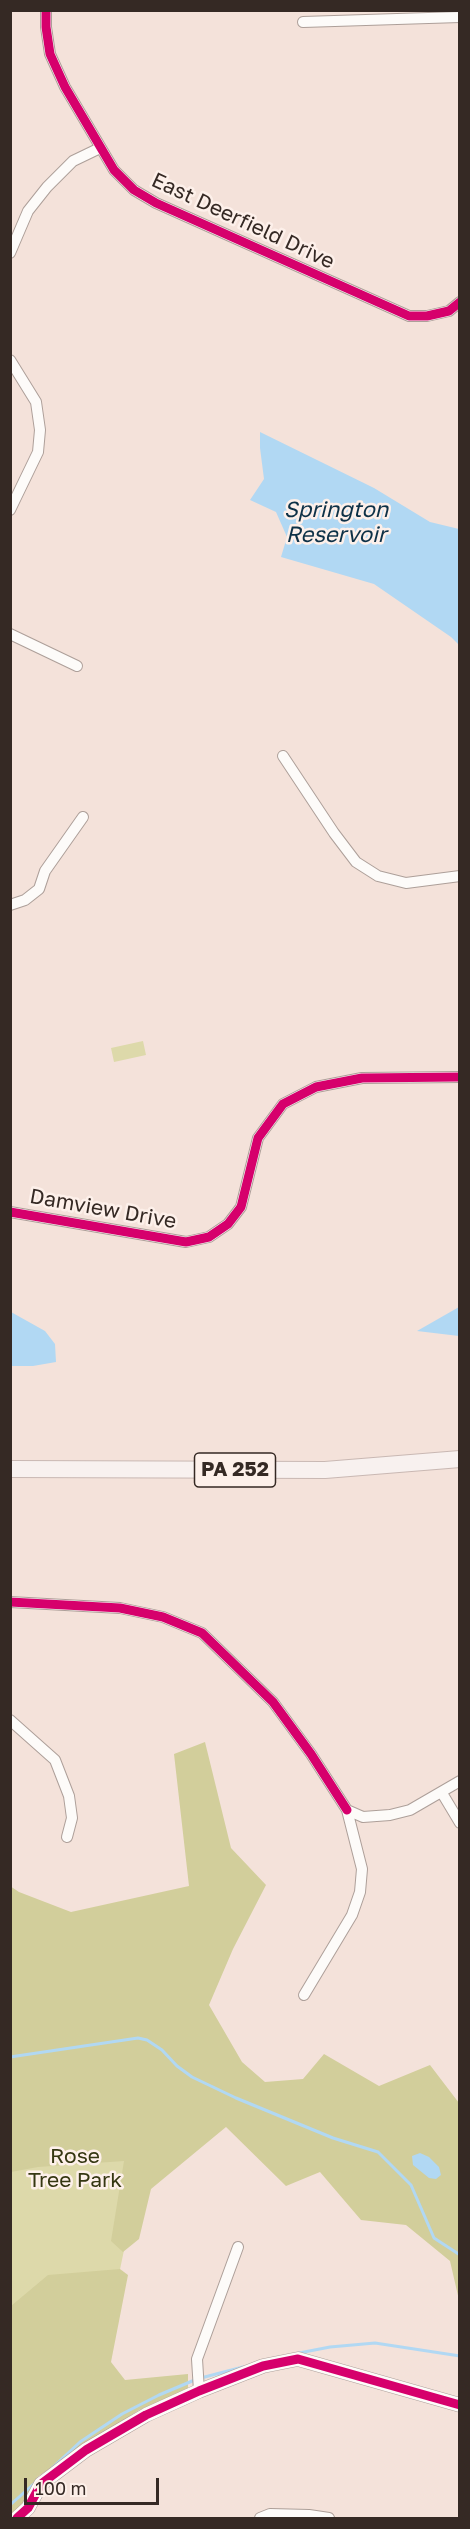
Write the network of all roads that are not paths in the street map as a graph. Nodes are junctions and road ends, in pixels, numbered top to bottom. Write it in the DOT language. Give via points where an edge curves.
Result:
graph roads {
  1 [pos="46,10"];
  2 [pos="459,16"];
  3 [pos="303,22"];
  4 [pos="100,148"];
  5 [pos="10,253"];
  6 [pos="459,302"];
  7 [pos="10,360"];
  8 [pos="10,510"];
  9 [pos="10,634"];
  10 [pos="77,666"];
  11 [pos="283,756"];
  12 [pos="83,817"];
  13 [pos="459,876"];
  14 [pos="10,905"];
  15 [pos="459,1077"];
  16 [pos="10,1212"];
  17 [pos="459,1459"];
  18 [pos="10,1469"];
  19 [pos="10,1602"];
  20 [pos="10,1720"];
  21 [pos="459,1781"];
  22 [pos="442,1793"];
  23 [pos="346,1810"];
  24 [pos="459,1823"];
  25 [pos="68,1837"];
  26 [pos="304,1995"];
  27 [pos="238,2247"];
  28 [pos="198,2391"];
  29 [pos="459,2405"];
  30 [pos="17,2518"];
  31 [pos="260,2518"];
  32 [pos="329,2518"];
  1 -- 4 [label="street, East Deerfield Drive" via="50,54"];
  2 -- 3 [label="street"];
  4 -- 5 [label="street" via="73,161 47,187 28,211"];
  4 -- 6 [label="street, East Deerfield Drive" via="134,190 156,203 387,308 408,316 427,316 449,310"];
  7 -- 8 [label="street" via="36,402 40,430 38,452"];
  9 -- 10 [label="street"];
  11 -- 13 [label="street" via="356,862 378,876 406,883"];
  12 -- 14 [label="street" via="45,871 39,889"];
  15 -- 16 [label="street, Damview Drive" via="362,1078 316,1087 283,1104 258,1138 241,1206 228,1224 209,1237 186,1242"];
  17 -- 18 [label="main road, PA 252" via="325,1470"];
  19 -- 23 [label="street" via="120,1608 163,1617 202,1633 273,1702"];
  20 -- 25 [label="street" via="55,1760 69,1796 72,1818"];
  21 -- 22 [label="street"];
  22 -- 23 [label="street" via="410,1810 390,1815 363,1816"];
  22 -- 24 [label="street"];
  23 -- 26 [label="street" via="362,1869 360,1892 352,1915"];
  27 -- 28 [label="street" via="197,2359"];
  28 -- 29 [label="street" via="263,2366 298,2359"];
  28 -- 30 [label="street" via="146,2415 86,2450 41,2484 28,2508"];
  31 -- 32 [label="street" via="270,2514"];
}
